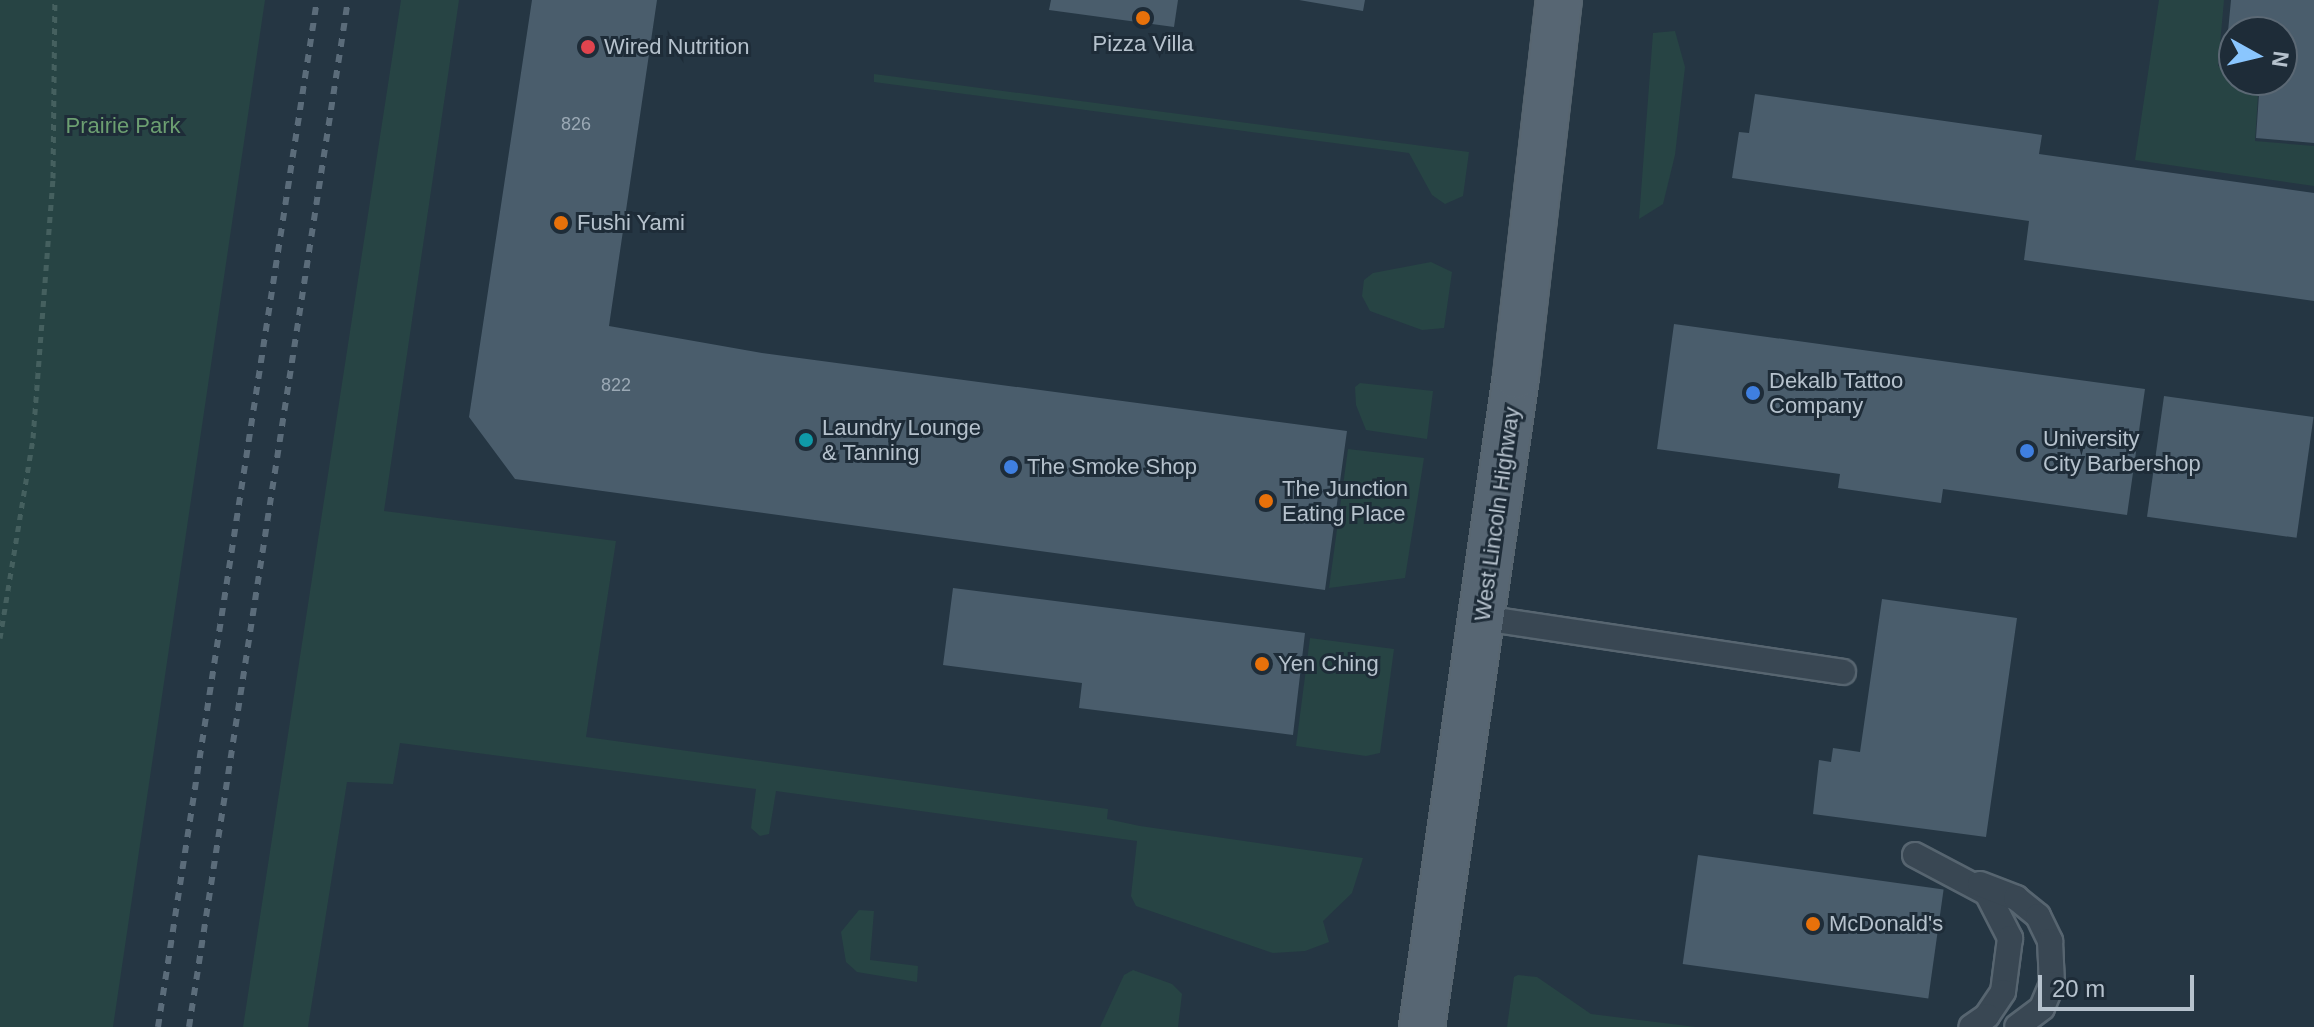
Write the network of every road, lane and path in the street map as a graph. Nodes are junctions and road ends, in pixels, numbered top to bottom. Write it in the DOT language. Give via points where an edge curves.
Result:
graph roads {
  1 [pos="55,0"];
  2 [pos="1559,0"];
  3 [pos="1482,618"];
  4 [pos="0,638"];
  5 [pos="1843,672"];
  6 [pos="1915,855"];
  7 [pos="1967,880"];
  8 [pos="1422,1027"];
  9 [pos="1971,1027"];
  10 [pos="2017,1027"];
  1 -- 4 [label="path" via="53,178 33,438"];
  2 -- 3 [label="main road, West Lincoln Highway"];
  3 -- 5 [label="lane"];
  3 -- 8 [label="main road, West Lincoln Highway"];
  6 -- 7 [label="lane"];
  7 -- 9 [label="lane" via="1997,907 2010,938 2003,992 1987,1016"];
  7 -- 10 [label="lane" via="2016,898 2038,916 2050,941 2052,984 2042,1008"];
}
